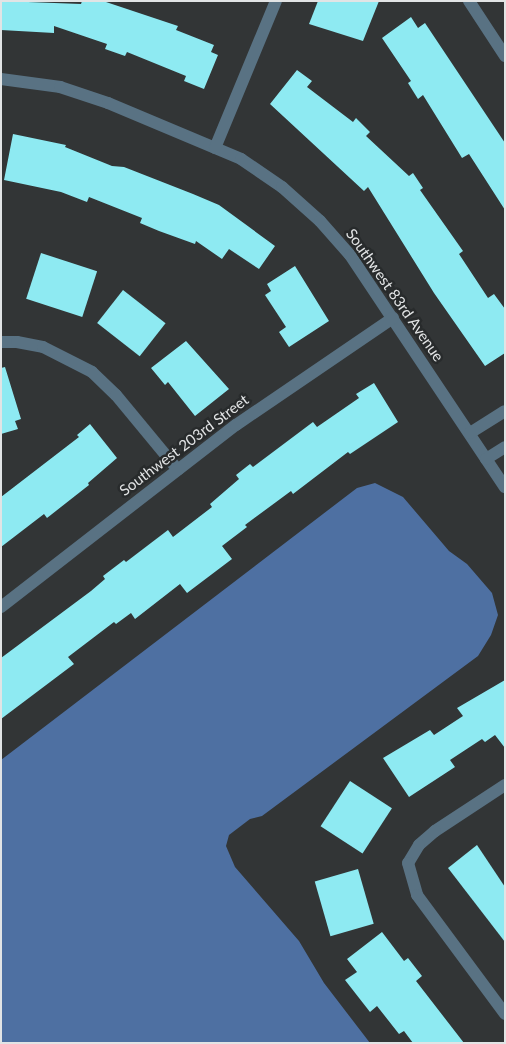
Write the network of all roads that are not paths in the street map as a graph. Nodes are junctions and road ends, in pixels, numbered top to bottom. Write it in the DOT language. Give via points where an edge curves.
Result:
graph roads {
  1 [pos="276,1"];
  2 [pos="469,1"];
  3 [pos="505,56"];
  4 [pos="1,80"];
  5 [pos="215,148"];
  6 [pos="393,318"];
  7 [pos="1,342"];
  8 [pos="505,411"];
  9 [pos="470,433"];
  10 [pos="505,447"];
  11 [pos="486,459"];
  12 [pos="178,470"];
  13 [pos="505,487"];
  14 [pos="1,606"];
  15 [pos="505,784"];
  16 [pos="505,1014"];
  1 -- 5 [label="street"];
  2 -- 3 [label="street"];
  4 -- 5 [label="street, Southwest 83rd Avenue" via="35,82 68,89"];
  5 -- 6 [label="street, Southwest 83rd Avenue" via="257,168 307,208 350,255"];
  6 -- 9 [label="street, Southwest 83rd Avenue"];
  6 -- 12 [label="street, Southwest 203rd Street" via="259,408"];
  7 -- 12 [label="street" via="43,347 92,372 116,395"];
  8 -- 9 [label="street"];
  9 -- 11 [label="street, Southwest 83rd Avenue"];
  10 -- 11 [label="street"];
  11 -- 13 [label="street, Southwest 83rd Avenue"];
  12 -- 14 [label="street, Southwest 203rd Street"];
  15 -- 16 [label="street" via="435,831 419,845 408,864 417,895"];
}
